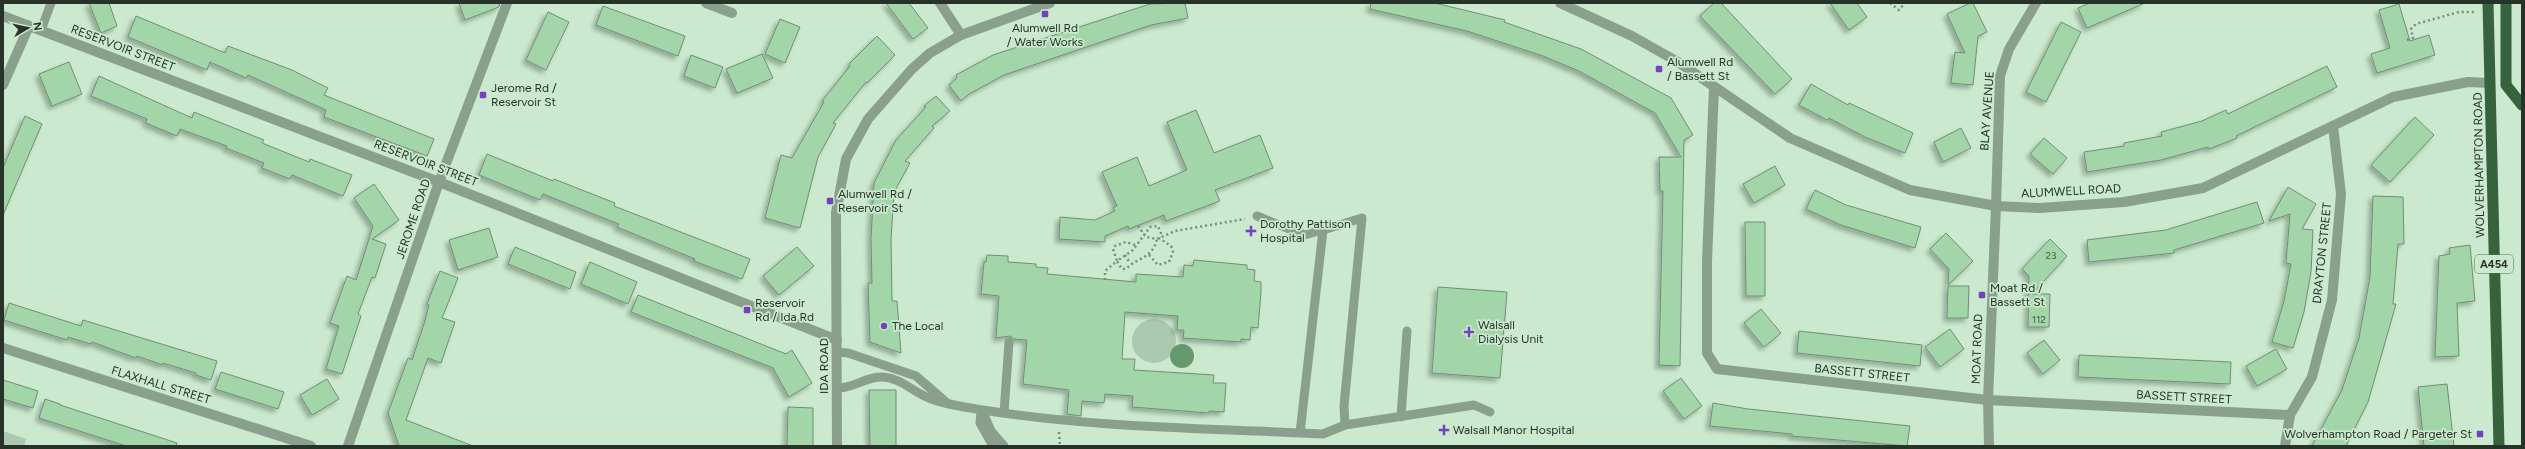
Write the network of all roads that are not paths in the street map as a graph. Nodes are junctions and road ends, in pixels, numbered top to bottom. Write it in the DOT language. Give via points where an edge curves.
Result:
graph roads {
  1 [pos="51,3"];
  2 [pos="507,3"];
  3 [pos="706,3"];
  4 [pos="940,3"];
  5 [pos="1050,3"];
  6 [pos="1560,3"];
  7 [pos="2036,3"];
  8 [pos="2506,3"];
  9 [pos="2488,7"];
  10 [pos="732,13"];
  11 [pos="3,16"];
  12 [pos="29,26"];
  13 [pos="41,30"];
  14 [pos="961,35"];
  15 [pos="2490,82"];
  16 [pos="3,85"];
  17 [pos="2506,85"];
  18 [pos="1714,87"];
  19 [pos="2522,105"];
  20 [pos="2333,126"];
  21 [pos="439,182"];
  22 [pos="1996,206"];
  23 [pos="1257,216"];
  24 [pos="1323,230"];
  25 [pos="1407,331"];
  26 [pos="837,340"];
  27 [pos="1009,342"];
  28 [pos="3,348"];
  29 [pos="836,352"];
  30 [pos="837,388"];
  31 [pos="1988,400"];
  32 [pos="948,403"];
  33 [pos="982,410"];
  34 [pos="1490,412"];
  35 [pos="1004,413"];
  36 [pos="2290,415"];
  37 [pos="1401,417"];
  38 [pos="1345,425"];
  39 [pos="1300,433"];
  40 [pos="311,446"];
  41 [pos="348,446"];
  42 [pos="837,446"];
  43 [pos="993,446"];
  44 [pos="1004,446"];
  45 [pos="1989,446"];
  46 [pos="2286,446"];
  47 [pos="2499,446"];
  1 -- 13 [label="lane"];
  2 -- 21 [label="street, JEROME ROAD"];
  3 -- 10 [label="street"];
  4 -- 14 [label="street"];
  5 -- 14 [label="street"];
  6 -- 18 [label="street, ALUMWELL ROAD" via="1632,36 1678,62"];
  7 -- 22 [label="street, BLAY AVENUE" via="2009,49 2000,76"];
  8 -- 17 [label="highway"];
  9 -- 15 [label="highway, WOLVERHAMPTON ROAD / A454"];
  11 -- 12 [label="street, RESERVOIR STREET"];
  12 -- 13 [label="street, RESERVOIR STREET"];
  12 -- 16 [label="street"];
  13 -- 21 [label="street, RESERVOIR STREET"];
  14 -- 26 [label="street, IDA ROAD" via="930,53 912,69 868,119 846,159 836,213"];
  15 -- 17 [label="highway"];
  15 -- 20 [label="street, ALUMWELL ROAD" via="2468,82 2393,97"];
  15 -- 47 [label="highway, WOLVERHAMPTON ROAD / A454"];
  17 -- 19 [label="highway"];
  18 -- 22 [label="street, ALUMWELL ROAD" via="1790,138 1910,190"];
  18 -- 31 [label="street, BASSETT STREET" via="1707,261 1707,353 1711,363 1717,369"];
  20 -- 22 [label="street, ALUMWELL ROAD" via="2203,188 2124,202 2040,208"];
  20 -- 36 [label="street, DRAYTON STREET" via="2341,194 2332,300 2312,377"];
  21 -- 26 [label="street, RESERVOIR STREET"];
  21 -- 41 [label="street, JEROME ROAD"];
  22 -- 31 [label="street, MOAT ROAD"];
  23 -- 24 [label="lane" via="1304,235"];
  24 -- 38 [label="lane" via="1362,218 1344,406"];
  24 -- 39 [label="lane"];
  25 -- 37 [label="lane"];
  26 -- 29 [label="street, IDA ROAD"];
  27 -- 35 [label="lane"];
  28 -- 40 [label="street, FLAXHALL STREET"];
  29 -- 30 [label="street, IDA ROAD"];
  29 -- 32 [label="lane" via="848,353 916,376"];
  30 -- 32 [label="lane" via="847,388 871,378 885,377 900,381 927,398"];
  30 -- 42 [label="street, IDA ROAD"];
  31 -- 36 [label="street, BASSETT STREET"];
  31 -- 45 [label="street, MOAT ROAD"];
  32 -- 33 [label="lane"];
  33 -- 35 [label="lane"];
  33 -- 43 [label="lane" via="980,423"];
  33 -- 44 [label="lane" via="991,431"];
  34 -- 37 [label="lane" via="1474,405"];
  35 -- 39 [label="lane" via="1070,422"];
  36 -- 46 [label="street, DRAYTON STREET"];
  37 -- 38 [label="lane"];
  38 -- 39 [label="lane" via="1323,434"];
}
